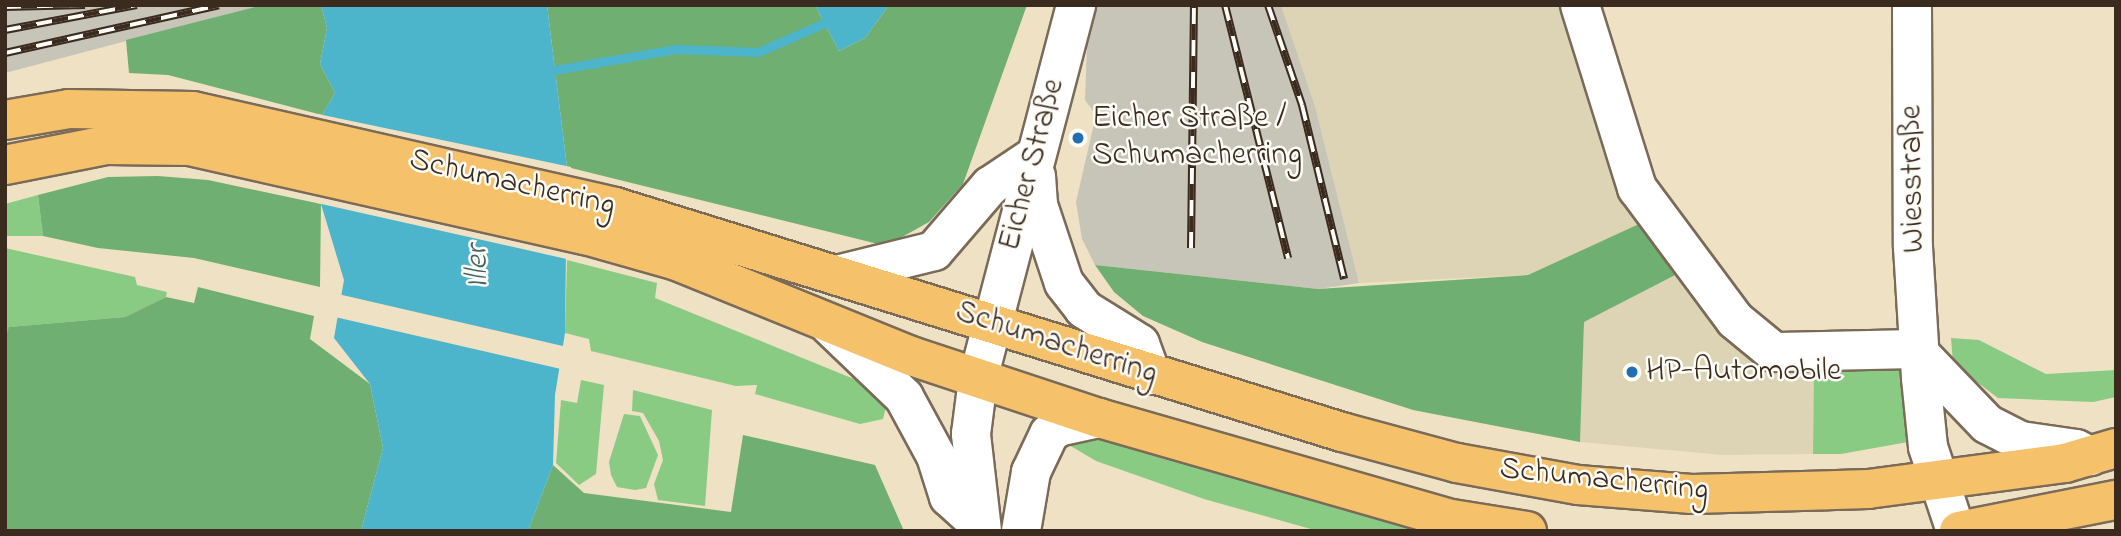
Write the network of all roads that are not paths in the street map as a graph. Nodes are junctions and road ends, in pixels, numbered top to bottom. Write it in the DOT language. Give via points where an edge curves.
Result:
graph roads {
  1 [pos="1076,5"];
  2 [pos="1580,5"];
  3 [pos="1912,5"];
  4 [pos="5,120"];
  5 [pos="1035,156"];
  6 [pos="5,165"];
  7 [pos="841,274"];
  8 [pos="992,324"];
  9 [pos="829,325"];
  10 [pos="1919,351"];
  11 [pos="1151,375"];
  12 [pos="978,379"];
  13 [pos="1099,418"];
  14 [pos="2103,452"];
  15 [pos="1937,480"];
  16 [pos="2116,500"];
  17 [pos="980,527"];
  18 [pos="1021,531"];
  19 [pos="1527,531"];
  20 [pos="1958,531"];
  1 -- 5 [label="street, Eicher Straße"];
  2 -- 10 [label="street" via="1637,188 1735,320 1774,352"];
  3 -- 10 [label="street, Wiesstraße"];
  4 -- 7 [label="main road, Schumacherring" via="69,109 193,111 615,207"];
  5 -- 7 [label="street" via="989,186 934,251"];
  5 -- 8 [label="street, Eicher Straße"];
  5 -- 11 [label="street" via="1038,205 1065,283 1084,309 1140,344"];
  6 -- 9 [label="main road, Schumacherring" via="107,145 189,146 585,235 677,261"];
  7 -- 8 [label="main road, Schumacherring"];
  8 -- 11 [label="main road, Schumacherring"];
  8 -- 12 [label="street, Eicher Straße"];
  9 -- 12 [label="main road, Schumacherring"];
  9 -- 17 [label="street" via="904,397 936,456 949,497"];
  10 -- 14 [label="street" via="1987,424 2021,441"];
  10 -- 15 [label="street, Wiesstraße" via="1928,447"];
  11 -- 15 [label="main road, Schumacherring" via="1457,463 1578,485 1692,494 1782,494"];
  12 -- 13 [label="main road, Schumacherring"];
  12 -- 17 [label="street, Eicher Straße" via="971,434"];
  13 -- 18 [label="street" via="1058,427 1049,434 1031,472"];
  13 -- 19 [label="main road, Schumacherring" via="1452,519"];
  14 -- 15 [label="main road, Schumacherring" via="2065,463"];
  15 -- 20 [label="street, Wiesstraße"];
  16 -- 20 [label="main road"];
}
